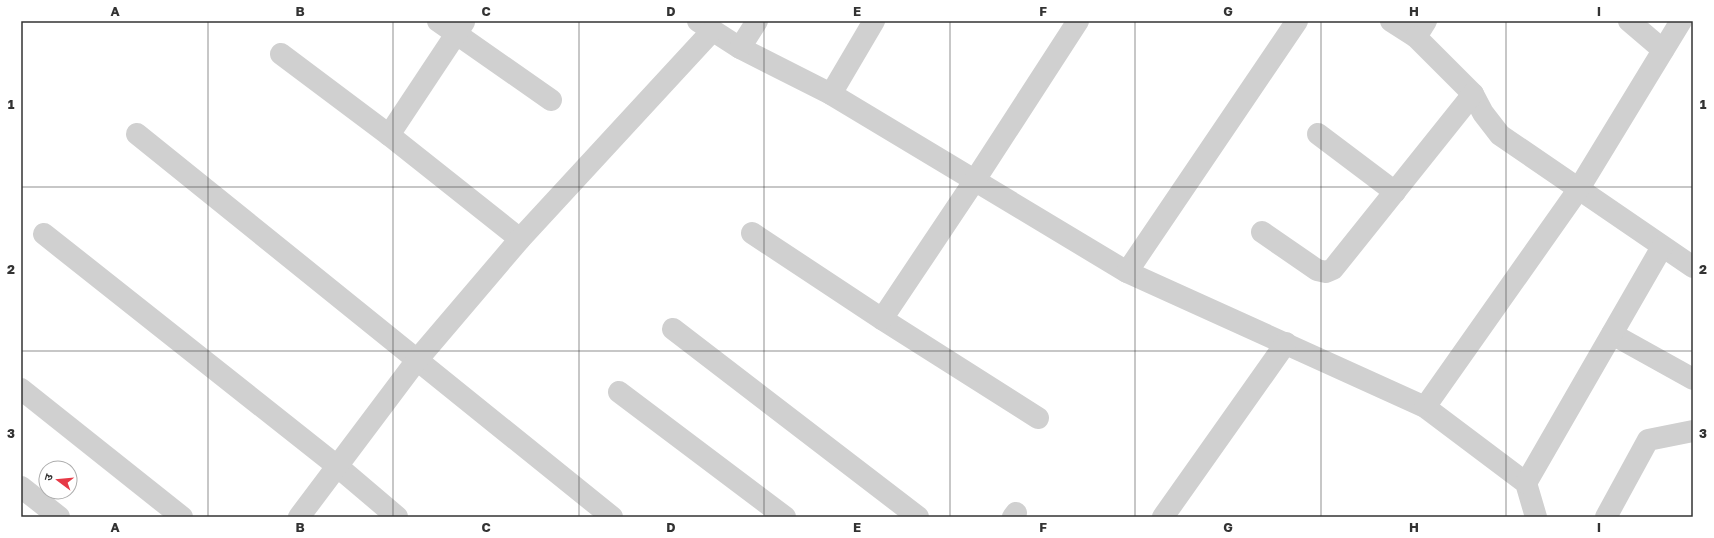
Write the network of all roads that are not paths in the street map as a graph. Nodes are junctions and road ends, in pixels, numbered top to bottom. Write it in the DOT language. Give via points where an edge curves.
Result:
graph roads {
  1 [pos="438,21"];
  2 [pos="757,21"];
  3 [pos="874,21"];
  4 [pos="1078,21"];
  5 [pos="1297,21"];
  6 [pos="1391,21"];
  7 [pos="1629,21"];
  8 [pos="1681,21"];
  9 [pos="706,26"];
  10 [pos="461,27"];
  11 [pos="1421,29"];
  12 [pos="740,48"];
  13 [pos="1663,50"];
  14 [pos="281,54"];
  15 [pos="830,94"];
  16 [pos="1473,94"];
  17 [pos="551,100"];
  18 [pos="137,134"];
  19 [pos="1318,134"];
  20 [pos="389,135"];
  21 [pos="975,180"];
  22 [pos="1578,190"];
  23 [pos="1395,192"];
  24 [pos="1262,232"];
  25 [pos="752,233"];
  26 [pos="44,234"];
  27 [pos="520,238"];
  28 [pos="1662,247"];
  29 [pos="1693,267"];
  30 [pos="1126,272"];
  31 [pos="882,319"];
  32 [pos="674,329"];
  33 [pos="1612,334"];
  34 [pos="1286,343"];
  35 [pos="417,360"];
  36 [pos="1693,379"];
  37 [pos="21,389"];
  38 [pos="619,392"];
  39 [pos="1425,407"];
  40 [pos="1038,418"];
  41 [pos="1693,431"];
  42 [pos="337,466"];
  43 [pos="1526,483"];
  44 [pos="21,486"];
  45 [pos="181,516"];
  46 [pos="59,517"];
  47 [pos="299,517"];
  48 [pos="397,517"];
  49 [pos="612,517"];
  50 [pos="785,517"];
  51 [pos="918,517"];
  52 [pos="1163,517"];
  53 [pos="1536,517"];
  54 [pos="1606,517"];
  1 -- 10 [label="street"];
  2 -- 12 [label="street"];
  3 -- 15 [label="street"];
  4 -- 21 [label="street"];
  5 -- 30 [label="street"];
  6 -- 11 [label="street"];
  7 -- 13 [label="street"];
  8 -- 13 [label="street"];
  9 -- 12 [label="street"];
  9 -- 27 [label="street"];
  10 -- 17 [label="street"];
  10 -- 20 [label="street"];
  11 -- 16 [label="street"];
  12 -- 15 [label="street"];
  13 -- 22 [label="street"];
  14 -- 20 [label="street"];
  15 -- 21 [label="street"];
  16 -- 22 [label="street" via="1483,113 1500,135"];
  16 -- 23 [label="street"];
  18 -- 35 [label="street"];
  19 -- 23 [label="street"];
  20 -- 27 [label="street"];
  21 -- 30 [label="street"];
  21 -- 31 [label="street"];
  22 -- 28 [label="street"];
  22 -- 39 [label="street"];
  23 -- 24 [label="street" via="1333,269 1326,272 1318,270"];
  25 -- 31 [label="street"];
  26 -- 42 [label="street"];
  27 -- 35 [label="street"];
  28 -- 29 [label="street"];
  28 -- 33 [label="street"];
  30 -- 34 [label="street"];
  31 -- 40 [label="street"];
  32 -- 51 [label="street"];
  33 -- 36 [label="street"];
  33 -- 43 [label="street"];
  34 -- 39 [label="street"];
  34 -- 52 [label="street"];
  35 -- 42 [label="street"];
  35 -- 49 [label="street"];
  37 -- 45 [label="street"];
  38 -- 50 [label="street"];
  39 -- 43 [label="street"];
  41 -- 54 [label="street" via="1648,440"];
  42 -- 47 [label="street"];
  42 -- 48 [label="street"];
  43 -- 53 [label="street"];
  44 -- 46 [label="street"];
}
